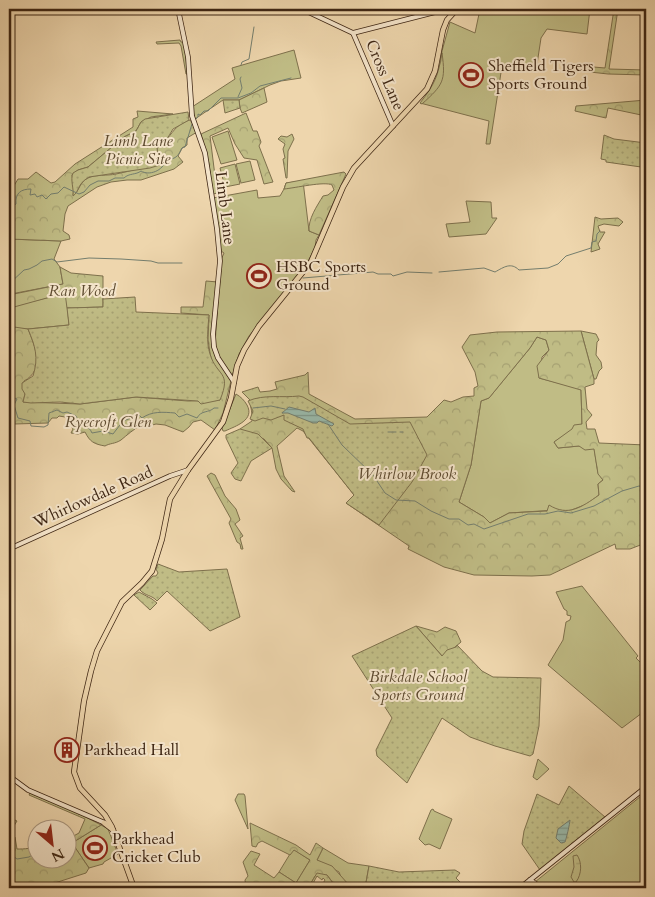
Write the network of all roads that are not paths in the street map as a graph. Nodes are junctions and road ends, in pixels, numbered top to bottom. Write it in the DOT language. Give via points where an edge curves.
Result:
graph roads {
  1 [pos="178,9"];
  2 [pos="302,9"];
  3 [pos="455,10"];
  4 [pos="353,33"];
  5 [pos="393,126"];
  6 [pos="234,382"];
  7 [pos="188,470"];
  8 [pos="9,549"];
  9 [pos="9,776"];
  10 [pos="646,787"];
  11 [pos="105,815"];
  12 [pos="103,822"];
  13 [pos="111,824"];
  14 [pos="114,831"];
  15 [pos="530,880"];
  16 [pos="134,888"];
  17 [pos="520,888"];
  18 [pos="542,888"];
  1 -- 6 [label="street, Limb Lane" via="190,76 192,116 205,154 217,230 220,261 214,347"];
  2 -- 4 [label="street"];
  3 -- 4 [label="street" via="447,9"];
  3 -- 5 [label="main road" via="443,30 430,85"];
  4 -- 5 [label="street, Cross Lane"];
  5 -- 6 [label="main road" via="350,174 313,259 253,335 240,358"];
  6 -- 7 [label="main road" via="223,422"];
  7 -- 8 [label="street, Whirlowdale Road"];
  7 -- 11 [label="main road" via="170,498 152,571 118,608 91,671 74,772 80,788"];
  9 -- 12 [label="street" via="28,790"];
  10 -- 15 [label="street"];
  11 -- 12 [label="main road"];
  11 -- 13 [label="main road"];
  12 -- 13 [label="street"];
  12 -- 14 [label="main road"];
  13 -- 14 [label="main road"];
  14 -- 16 [label="main road"];
  15 -- 17 [label="street"];
  15 -- 18 [label="street"];
}
